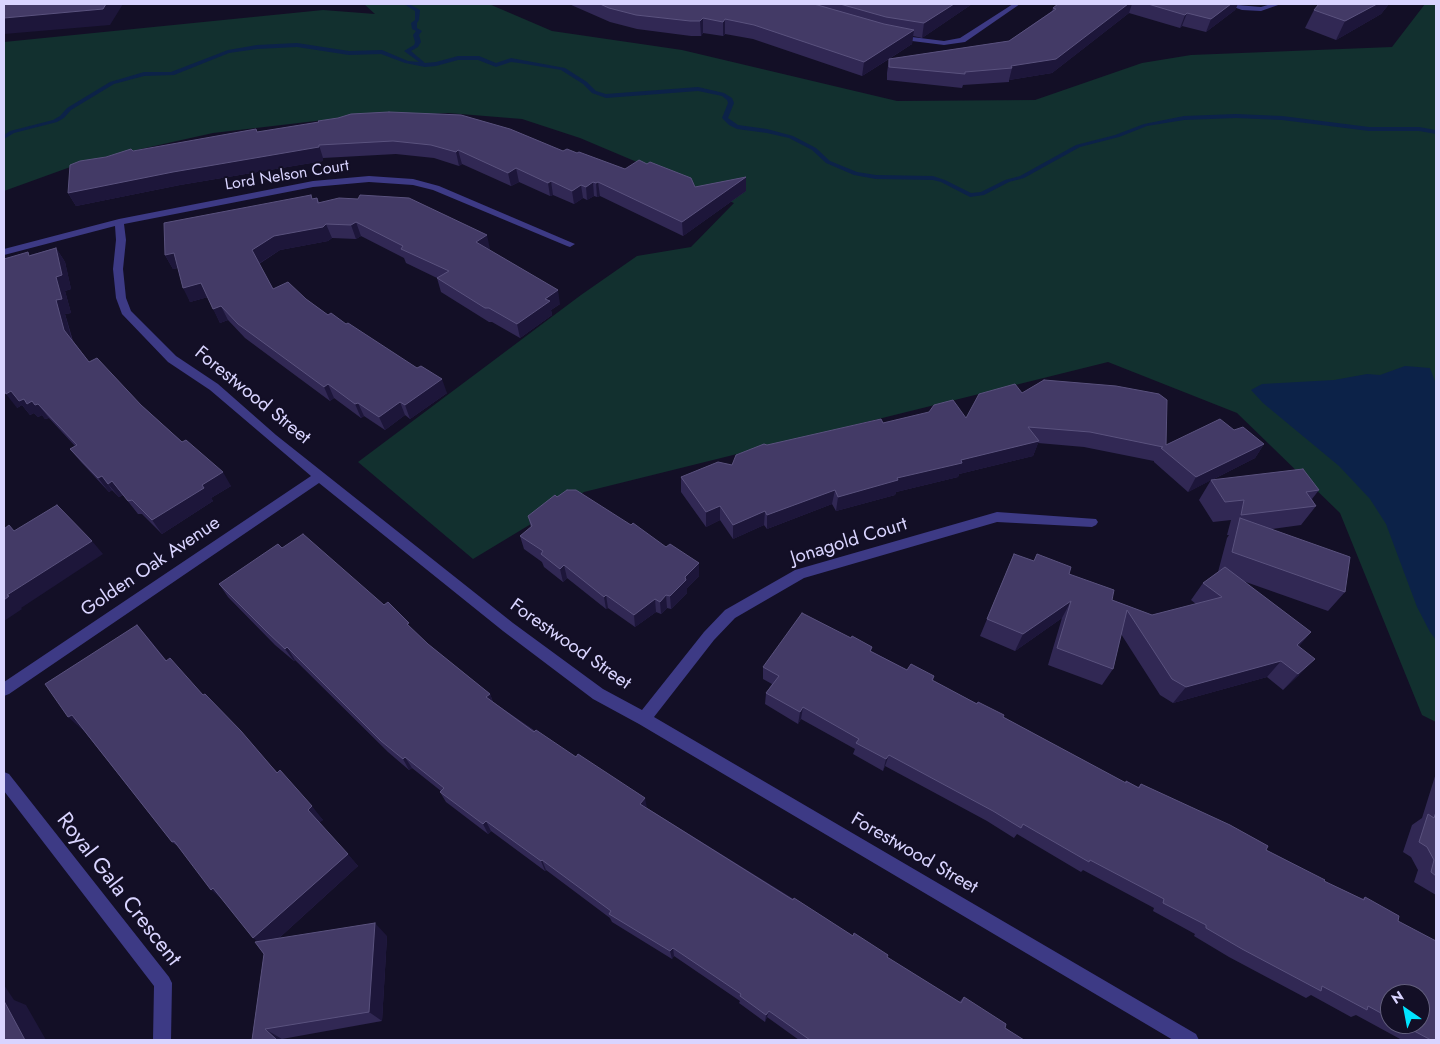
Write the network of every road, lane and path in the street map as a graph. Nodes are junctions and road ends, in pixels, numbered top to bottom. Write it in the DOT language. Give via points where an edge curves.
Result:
graph roads {
  1 [pos="1017,4"];
  2 [pos="1228,4"];
  3 [pos="1278,4"];
  4 [pos="891,36"];
  5 [pos="120,222"];
  6 [pos="570,244"];
  7 [pos="4,252"];
  8 [pos="320,476"];
  9 [pos="1092,522"];
  10 [pos="4,690"];
  11 [pos="644,719"];
  12 [pos="4,779"];
  13 [pos="162,1040"];
  14 [pos="1190,1040"];
  1 -- 4 [label="street" via="962,40 935,43"];
  2 -- 3 [label="street" via="1260,9"];
  5 -- 6 [label="street, Lord Nelson Court" via="313,184 390,180 436,188"];
  5 -- 7 [label="street, Lord Nelson Court"];
  5 -- 8 [label="street, Forestwood Street" via="118,269 120,298 126,312 172,359 214,387"];
  8 -- 10 [label="street, Golden Oak Avenue"];
  8 -- 11 [label="street, Forestwood Street" via="545,655 598,694"];
  9 -- 11 [label="street, Jonagold Court" via="997,517 800,574 730,614 703,643"];
  11 -- 14 [label="street, Forestwood Street"];
  12 -- 13 [label="street, Royal Gala Crescent" via="163,983"];
}
